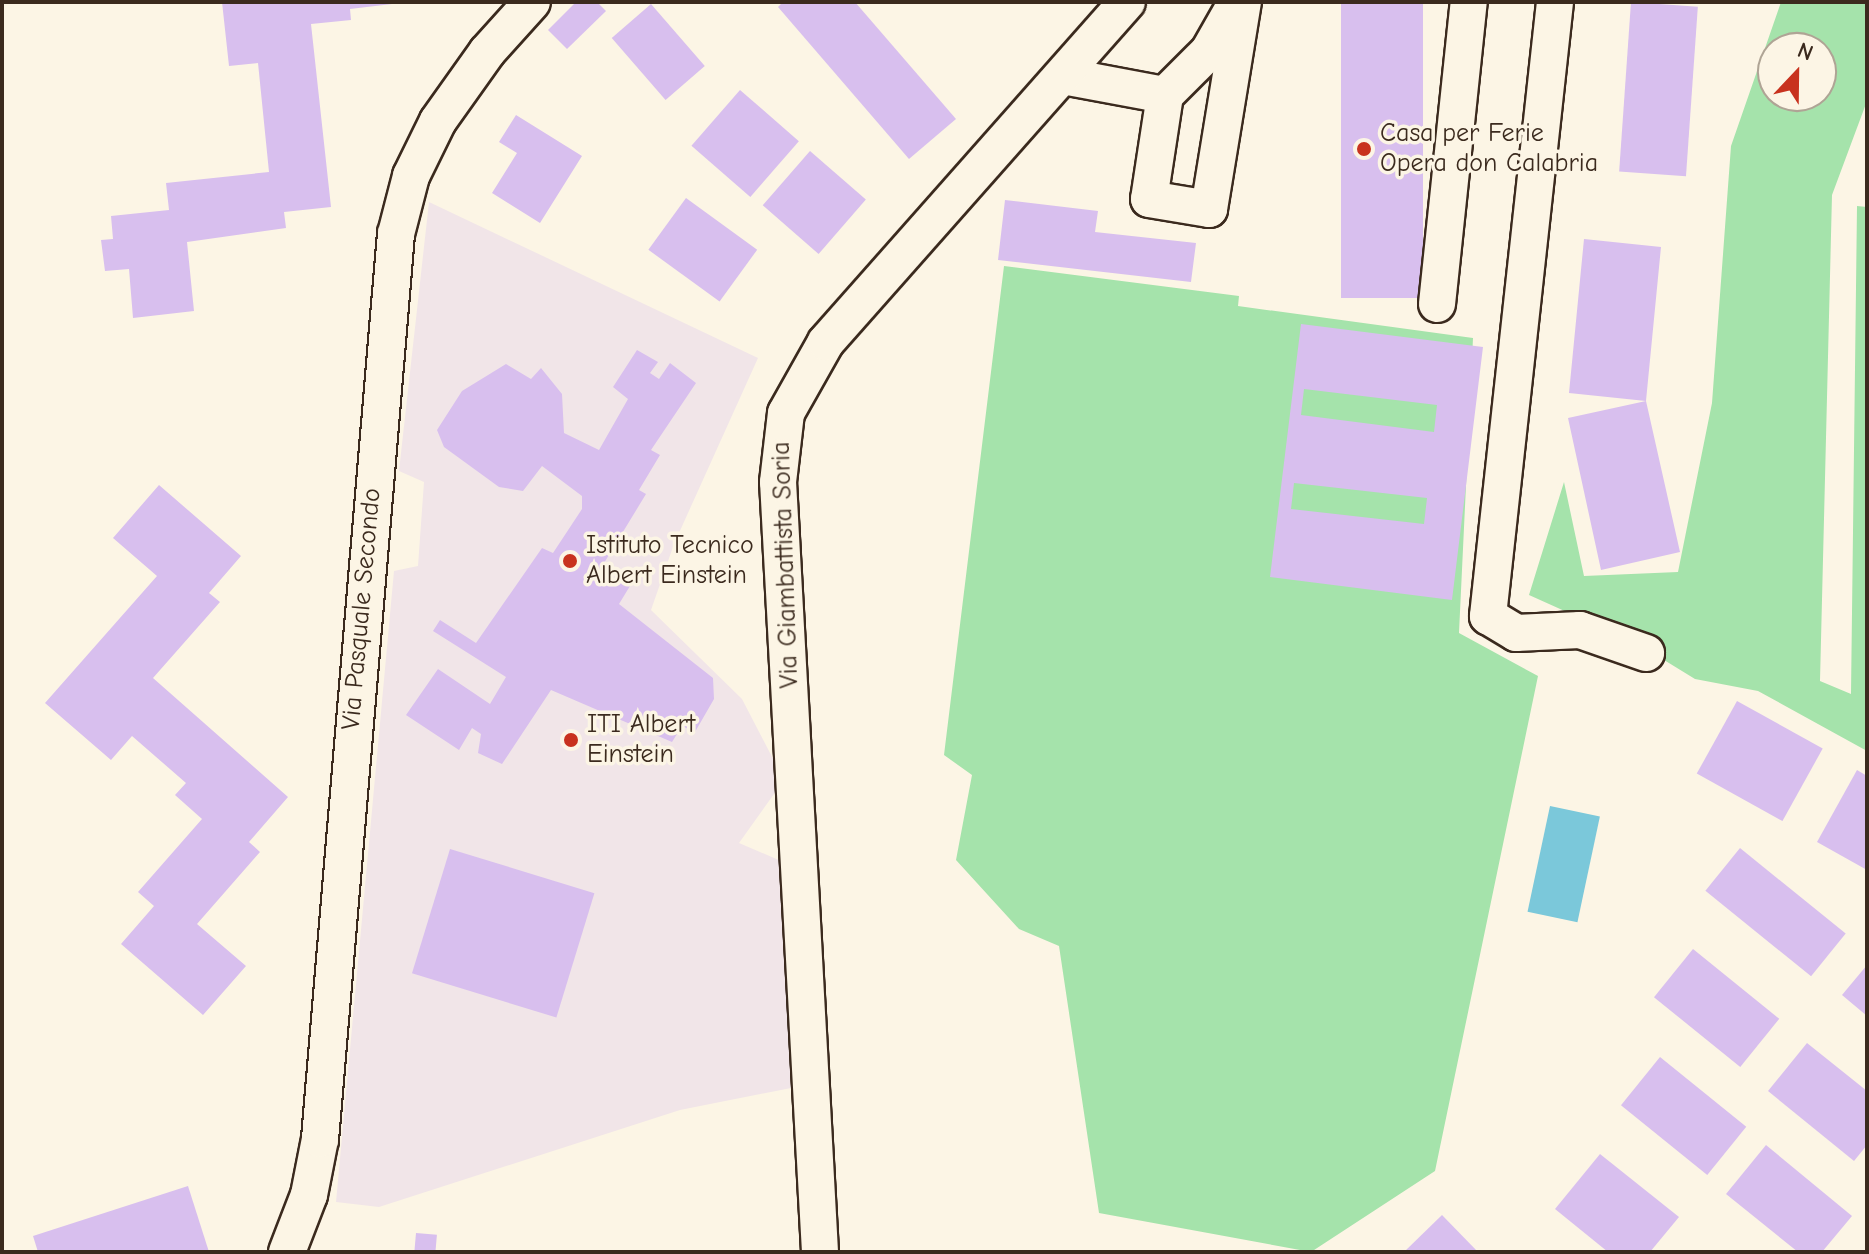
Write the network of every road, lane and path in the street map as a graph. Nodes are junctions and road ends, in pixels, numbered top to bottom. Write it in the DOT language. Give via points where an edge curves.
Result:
graph roads {
  1 [pos="532,2"];
  2 [pos="1127,2"];
  3 [pos="1240,2"];
  4 [pos="1469,2"];
  5 [pos="1555,2"];
  6 [pos="1063,76"];
  7 [pos="1165,95"];
  8 [pos="1437,304"];
  9 [pos="1646,653"];
  10 [pos="287,1252"];
  11 [pos="820,1252"];
  1 -- 10 [label="street, Via Pasquale Secondo" via="464,80 438,121 411,176 396,234 320,1139 309,1195"];
  2 -- 6 [label="street, Via Giambattista Soria"];
  3 -- 7 [label="street" via="1209,51"];
  3 -- 7 [label="street" via="1209,209 1149,199"];
  4 -- 8 [label="street"];
  5 -- 9 [label="street" via="1488,616 1516,633 1580,630"];
  6 -- 7 [label="street"];
  6 -- 11 [label="street, Via Giambattista Soria" via="816,356 792,398 782,429 778,482"];
}
